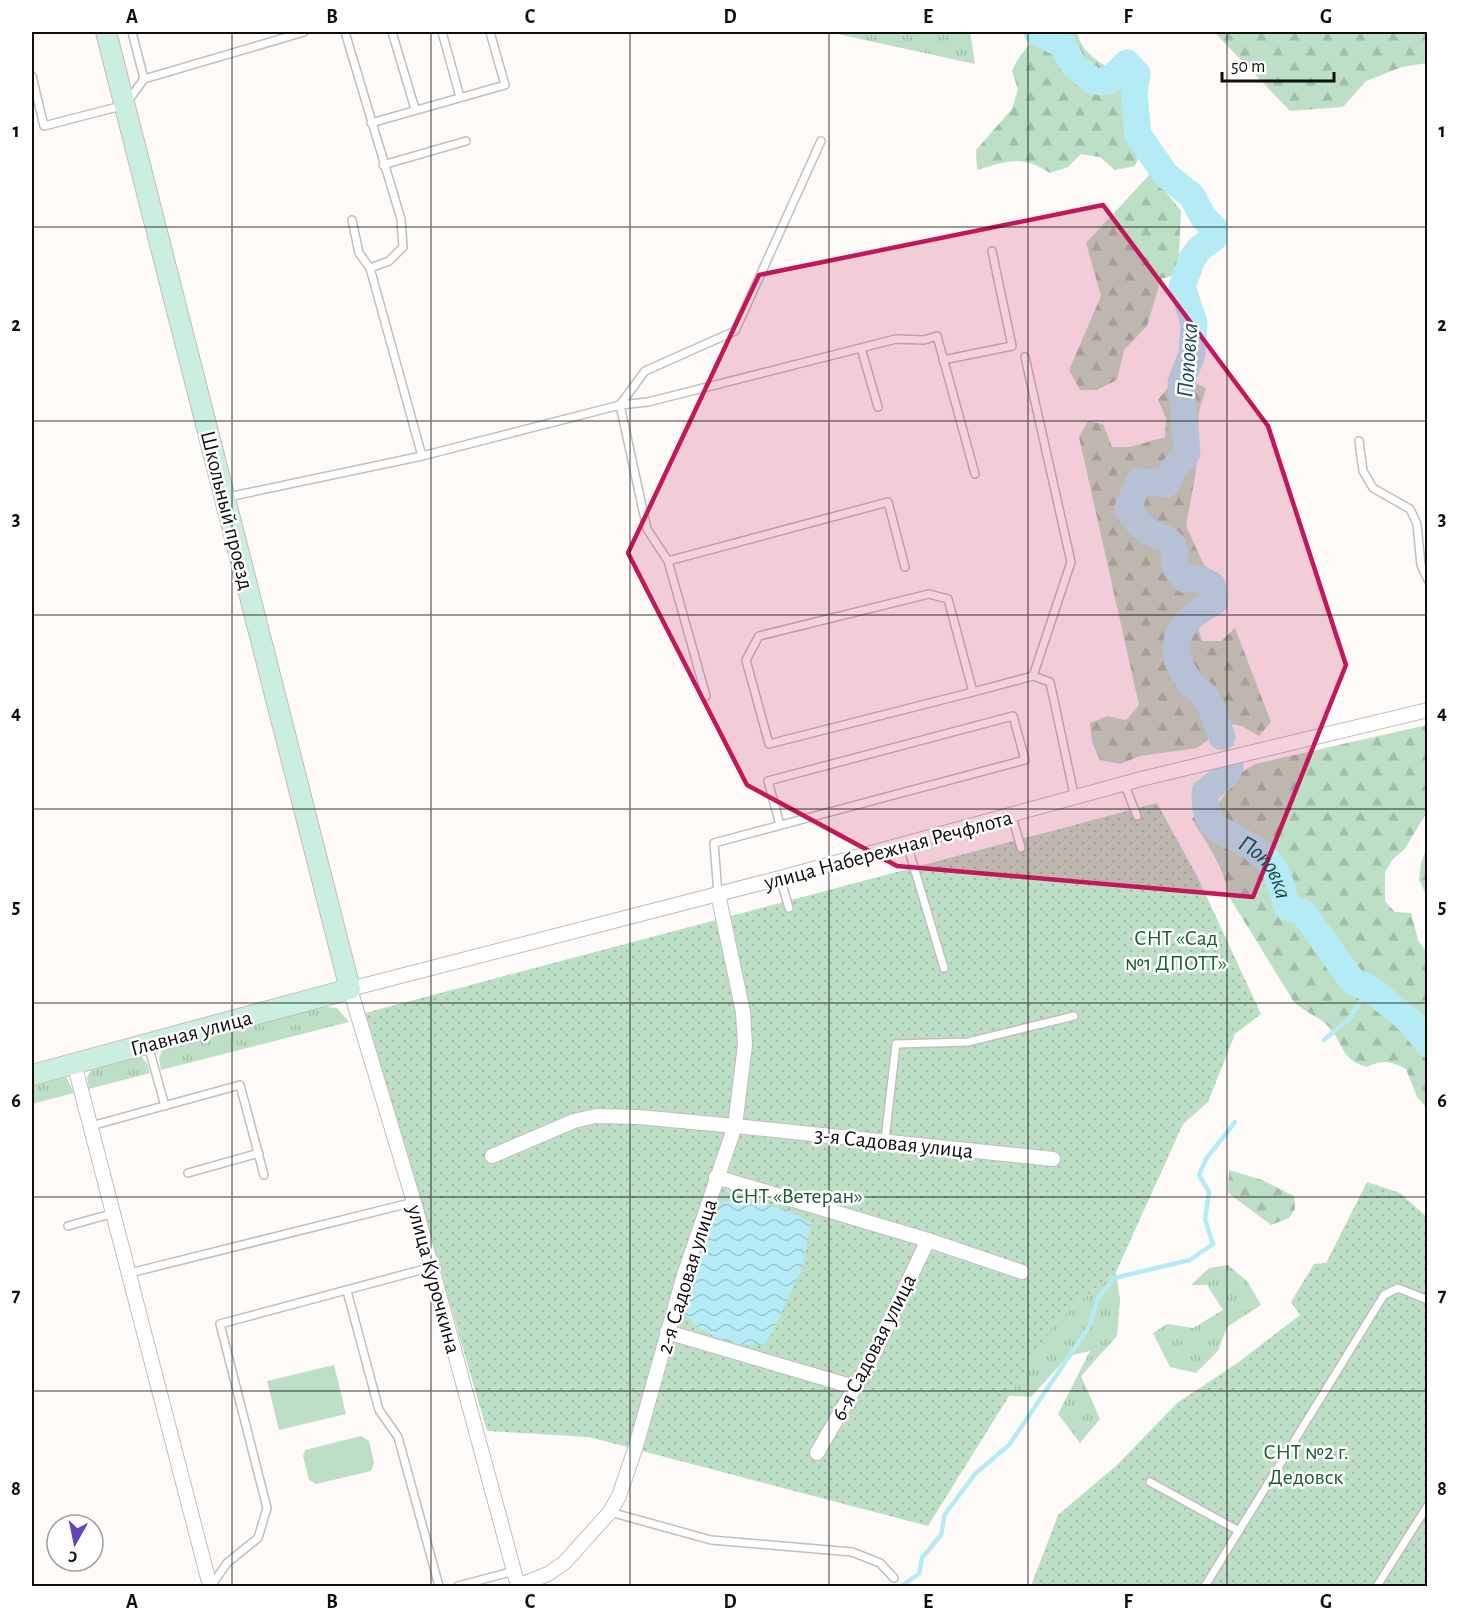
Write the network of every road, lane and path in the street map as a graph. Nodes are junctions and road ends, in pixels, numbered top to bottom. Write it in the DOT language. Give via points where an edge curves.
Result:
graph roads {
  1 [pos="106,32"];
  2 [pos="132,32"];
  3 [pos="304,32"];
  4 [pos="345,32"];
  5 [pos="392,32"];
  6 [pos="442,32"];
  7 [pos="490,32"];
  8 [pos="32,76"];
  9 [pos="144,79"];
  10 [pos="460,97"];
  11 [pos="125,105"];
  12 [pos="415,109"];
  13 [pos="371,123"];
  14 [pos="466,141"];
  15 [pos="821,141"];
  16 [pos="383,165"];
  17 [pos="352,220"];
  18 [pos="992,251"];
  19 [pos="370,268"];
  20 [pos="861,348"];
  21 [pos="1024,357"];
  22 [pos="943,360"];
  23 [pos="620,405"];
  24 [pos="878,407"];
  25 [pos="1359,441"];
  26 [pos="422,456"];
  27 [pos="975,474"];
  28 [pos="225,498"];
  29 [pos="668,561"];
  30 [pos="905,567"];
  31 [pos="1428,580"];
  32 [pos="1033,676"];
  33 [pos="973,692"];
  34 [pos="706,696"];
  35 [pos="1428,710"];
  36 [pos="1124,783"];
  37 [pos="1075,799"];
  38 [pos="1012,816"];
  39 [pos="1137,816"];
  40 [pos="780,825"];
  41 [pos="908,844"];
  42 [pos="1021,848"];
  43 [pos="780,878"];
  44 [pos="718,894"];
  45 [pos="789,908"];
  46 [pos="944,968"];
  47 [pos="350,989"];
  48 [pos="1074,1016"];
  49 [pos="148,1044"];
  50 [pos="74,1063"];
  51 [pos="32,1075"];
  52 [pos="165,1106"];
  53 [pos="91,1126"];
  54 [pos="735,1126"];
  55 [pos="885,1140"];
  56 [pos="259,1153"];
  57 [pos="492,1156"];
  58 [pos="1053,1159"];
  59 [pos="188,1173"];
  60 [pos="264,1174"];
  61 [pos="716,1177"];
  62 [pos="414,1202"];
  63 [pos="114,1214"];
  64 [pos="68,1226"];
  65 [pos="928,1240"];
  66 [pos="432,1267"];
  67 [pos="1022,1272"];
  68 [pos="130,1273"];
  69 [pos="347,1291"];
  70 [pos="1428,1300"];
  71 [pos="667,1332"];
  72 [pos="854,1387"];
  73 [pos="817,1454"];
  74 [pos="1150,1482"];
  75 [pos="1428,1504"];
  76 [pos="610,1512"];
  77 [pos="1239,1530"];
  78 [pos="514,1571"];
  79 [pos="894,1578"];
  80 [pos="518,1586"];
  81 [pos="211,1587"];
  82 [pos="439,1587"];
  83 [pos="458,1587"];
  84 [pos="1205,1587"];
  85 [pos="1377,1587"];
  1 -- 11 [label="street, Школьный проезд"];
  2 -- 9 [label="lane"];
  3 -- 9 [label="lane"];
  4 -- 13 [label="lane"];
  5 -- 12 [label="lane"];
  6 -- 10 [label="lane"];
  7 -- 10 [label="lane" via="505,85"];
  8 -- 11 [label="lane" via="44,126"];
  9 -- 11 [label="lane"];
  10 -- 12 [label="lane"];
  11 -- 28 [label="street, Школьный проезд"];
  12 -- 13 [label="lane"];
  13 -- 16 [label="lane"];
  14 -- 16 [label="lane"];
  15 -- 23 [label="lane" via="735,331 645,371"];
  16 -- 19 [label="lane" via="400,219 403,247 389,261"];
  17 -- 19 [label="lane" via="359,253"];
  18 -- 22 [label="lane" via="1012,346"];
  19 -- 26 [label="lane"];
  20 -- 22 [label="lane" via="896,339 924,340 937,336"];
  20 -- 23 [label="lane" via="648,402"];
  20 -- 24 [label="lane"];
  21 -- 32 [label="lane" via="1071,561"];
  22 -- 27 [label="lane"];
  23 -- 26 [label="lane"];
  23 -- 29 [label="lane" via="647,529"];
  25 -- 31 [label="lane" via="1363,471 1373,488 1410,509 1417,524 1421,565"];
  26 -- 28 [label="lane"];
  28 -- 47 [label="street, Школьный проезд"];
  29 -- 30 [label="lane" via="888,502"];
  29 -- 34 [label="lane"];
  32 -- 33 [label="lane"];
  32 -- 37 [label="lane" via="1050,682"];
  33 -- 33 [label="lane" via="769,744 746,660 759,636 929,594 948,598"];
  35 -- 36 [label="street, улица Набережная Речфлота"];
  36 -- 37 [label="street, улица Набережная Речфлота"];
  36 -- 39 [label="lane"];
  37 -- 38 [label="street, улица Набережная Речфлота"];
  38 -- 41 [label="street, улица Набережная Речфлота"];
  38 -- 42 [label="lane"];
  40 -- 40 [label="lane" via="768,781 1013,717 1025,760"];
  40 -- 44 [label="lane" via="714,843"];
  41 -- 43 [label="street, улица Набережная Речфлота"];
  41 -- 46 [label="lane"];
  43 -- 44 [label="street, улица Набережная Речфлота"];
  43 -- 45 [label="lane"];
  44 -- 47 [label="street, улица Набережная Речфлота"];
  44 -- 54 [label="street, 2-я Садовая улица" via="743,1012 745,1046"];
  47 -- 49 [label="street, Главная улица"];
  47 -- 62 [label="street, улица Курочкина"];
  48 -- 55 [label="lane" via="968,1042 896,1044"];
  49 -- 50 [label="street, Главная улица"];
  49 -- 52 [label="lane"];
  50 -- 51 [label="street, Главная улица"];
  50 -- 53 [label="street"];
  52 -- 53 [label="lane"];
  52 -- 56 [label="lane" via="240,1085"];
  53 -- 63 [label="street"];
  54 -- 55 [label="street, 3-я Садовая улица"];
  54 -- 57 [label="street, 3-я Садовая улица" via="596,1116 574,1120"];
  54 -- 61 [label="street, 2-я Садовая улица"];
  55 -- 58 [label="street, 3-я Садовая улица"];
  56 -- 59 [label="lane"];
  56 -- 60 [label="lane"];
  61 -- 65 [label="street"];
  61 -- 71 [label="street, 2-я Садовая улица"];
  62 -- 66 [label="street, улица Курочкина"];
  62 -- 68 [label="lane"];
  63 -- 64 [label="lane"];
  63 -- 68 [label="street"];
  65 -- 67 [label="street"];
  65 -- 72 [label="street, 6-я Садовая улица" via="872,1358"];
  66 -- 69 [label="lane"];
  66 -- 78 [label="street, улица Курочкина"];
  68 -- 81 [label="street"];
  69 -- 81 [label="lane" via="220,1324 267,1508 258,1538 227,1563"];
  69 -- 82 [label="lane" via="379,1410 398,1437"];
  70 -- 77 [label="lane" via="1398,1288 1384,1295"];
  71 -- 72 [label="street"];
  71 -- 76 [label="street, 2-я Садовая улица" via="636,1446"];
  72 -- 73 [label="street, 6-я Садовая улица"];
  74 -- 77 [label="lane"];
  75 -- 85 [label="lane"];
  76 -- 79 [label="lane" via="711,1540 852,1552 880,1563"];
  76 -- 80 [label="street" via="564,1563"];
  77 -- 84 [label="lane"];
  78 -- 80 [label="street, улица Курочкина"];
  78 -- 83 [label="lane"];
}
